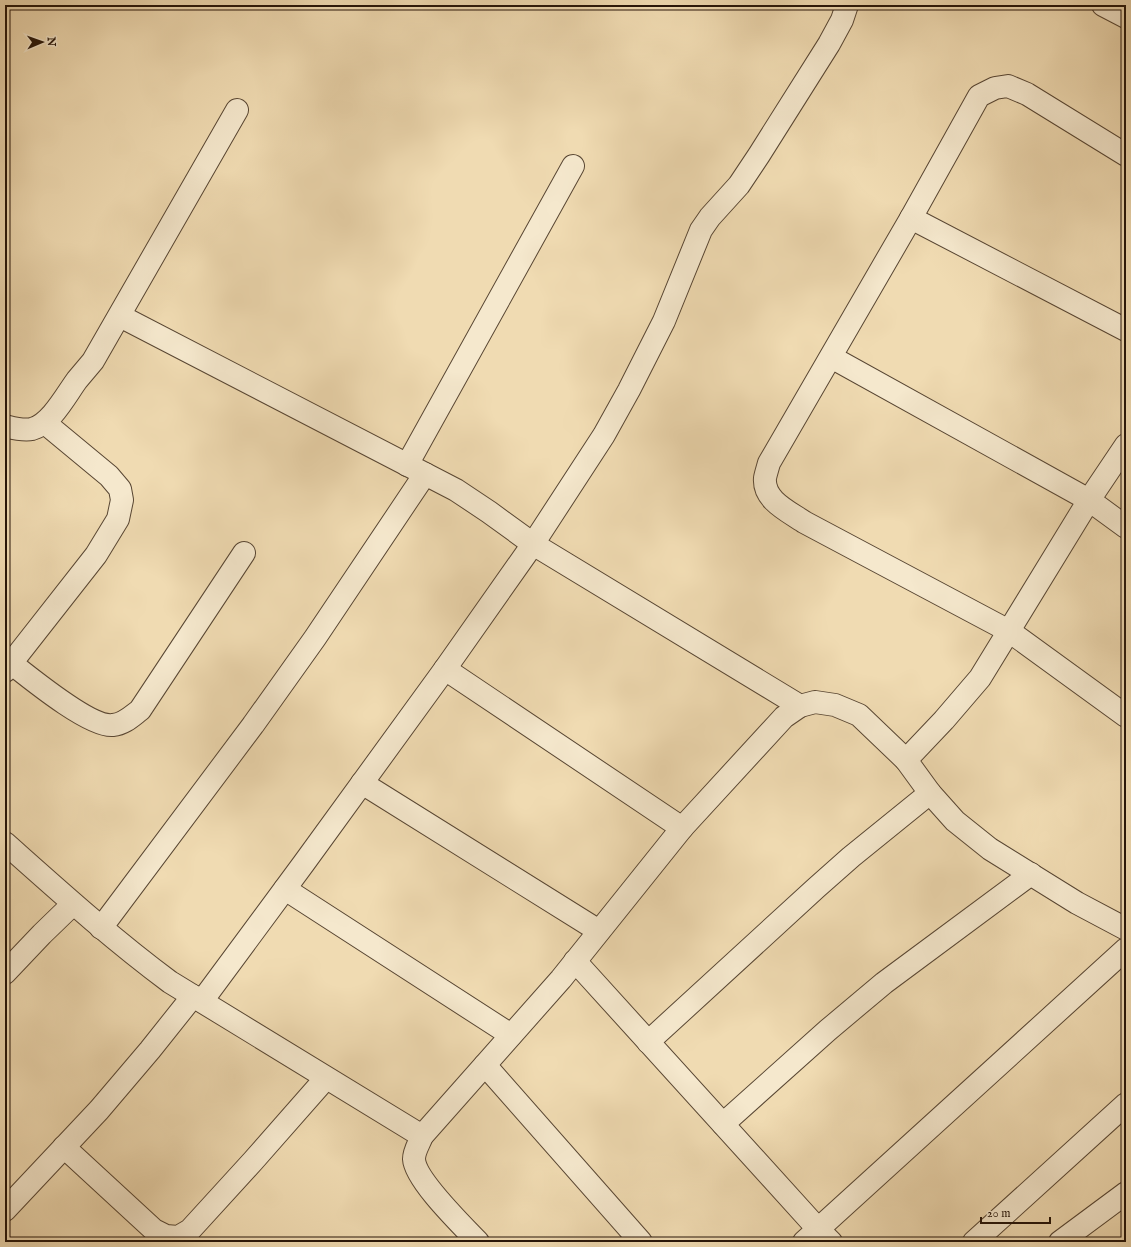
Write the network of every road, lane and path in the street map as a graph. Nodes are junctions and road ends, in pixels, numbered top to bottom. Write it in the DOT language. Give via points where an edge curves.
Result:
graph roads {
  1 [pos="847,5"];
  2 [pos="1103,5"];
  3 [pos="1126,17"];
  4 [pos="237,110"];
  5 [pos="1126,155"];
  6 [pos="573,166"];
  7 [pos="911,218"];
  8 [pos="120,316"];
  9 [pos="1126,330"];
  10 [pos="830,357"];
  11 [pos="45,423"];
  12 [pos="5,426"];
  13 [pos="1126,445"];
  14 [pos="416,470"];
  15 [pos="1089,500"];
  16 [pos="1126,527"];
  17 [pos="533,544"];
  18 [pos="244,553"];
  19 [pos="1009,631"];
  20 [pos="8,667"];
  21 [pos="445,669"];
  22 [pos="800,706"];
  23 [pos="1126,716"];
  24 [pos="906,760"];
  25 [pos="362,783"];
  26 [pos="930,793"];
  27 [pos="682,828"];
  28 [pos="5,844"];
  29 [pos="1031,874"];
  30 [pos="285,889"];
  31 [pos="73,904"];
  32 [pos="101,928"];
  33 [pos="1126,929"];
  34 [pos="600,931"];
  35 [pos="1126,949"];
  36 [pos="575,961"];
  37 [pos="5,973"];
  38 [pos="197,999"];
  39 [pos="511,1035"];
  40 [pos="648,1042"];
  41 [pos="485,1065"];
  42 [pos="326,1078"];
  43 [pos="1126,1104"];
  44 [pos="723,1124"];
  45 [pos="422,1136"];
  46 [pos="64,1147"];
  47 [pos="1126,1193"];
  48 [pos="5,1210"];
  49 [pos="818,1238"];
  50 [pos="478,1242"];
  51 [pos="641,1242"];
  52 [pos="974,1242"];
  53 [pos="1060,1242"];
  1 -- 17 [label="street" via="830,44 759,155 739,185 701,230 664,321 629,390 604,435"];
  2 -- 3 [label="street"];
  4 -- 8 [label="street"];
  5 -- 7 [label="street" via="1027,94 1008,86 995,88 979,96"];
  6 -- 14 [label="street"];
  7 -- 9 [label="street"];
  7 -- 10 [label="street"];
  8 -- 11 [label="street" via="93,361"];
  8 -- 14 [label="street"];
  10 -- 15 [label="street"];
  10 -- 19 [label="street" via="769,462 765,478 766,491 775,502 804,522"];
  11 -- 12 [label="street" via="32,429"];
  11 -- 20 [label="street" via="109,476 120,489 122,500 118,519 96,555"];
  13 -- 15 [label="street"];
  14 -- 17 [label="street" via="489,512"];
  14 -- 32 [label="street" via="314,638 253,725"];
  15 -- 16 [label="street"];
  15 -- 19 [label="street"];
  17 -- 21 [label="street"];
  17 -- 22 [label="street"];
  18 -- 20 [label="street" via="140,710 128,719 113,725 100,724"];
  19 -- 23 [label="street"];
  19 -- 24 [label="street" via="980,678"];
  21 -- 25 [label="street"];
  21 -- 27 [label="street"];
  22 -- 24 [label="street" via="815,702 835,704 859,716"];
  22 -- 27 [label="street" via="784,717"];
  24 -- 26 [label="street"];
  25 -- 30 [label="street"];
  25 -- 34 [label="street"];
  26 -- 29 [label="street" via="955,821 990,849"];
  26 -- 40 [label="street" via="816,888"];
  27 -- 34 [label="street"];
  28 -- 31 [label="street"];
  29 -- 33 [label="street" via="1077,903"];
  29 -- 44 [label="street" via="884,983"];
  30 -- 38 [label="street"];
  30 -- 39 [label="street"];
  31 -- 32 [label="street"];
  31 -- 37 [label="street"];
  32 -- 38 [label="street" via="136,957"];
  34 -- 36 [label="street"];
  35 -- 49 [label="street"];
  36 -- 39 [label="street"];
  36 -- 40 [label="street"];
  38 -- 42 [label="street"];
  38 -- 46 [label="street"];
  39 -- 41 [label="street"];
  40 -- 44 [label="street"];
  41 -- 45 [label="street"];
  41 -- 51 [label="street"];
  42 -- 45 [label="street"];
  42 -- 46 [label="street" via="190,1230 178,1237 166,1236 154,1230"];
  43 -- 52 [label="street"];
  44 -- 49 [label="street"];
  45 -- 50 [label="street" via="414,1160 419,1174 437,1199"];
  46 -- 48 [label="street"];
  47 -- 53 [label="street"];
}
